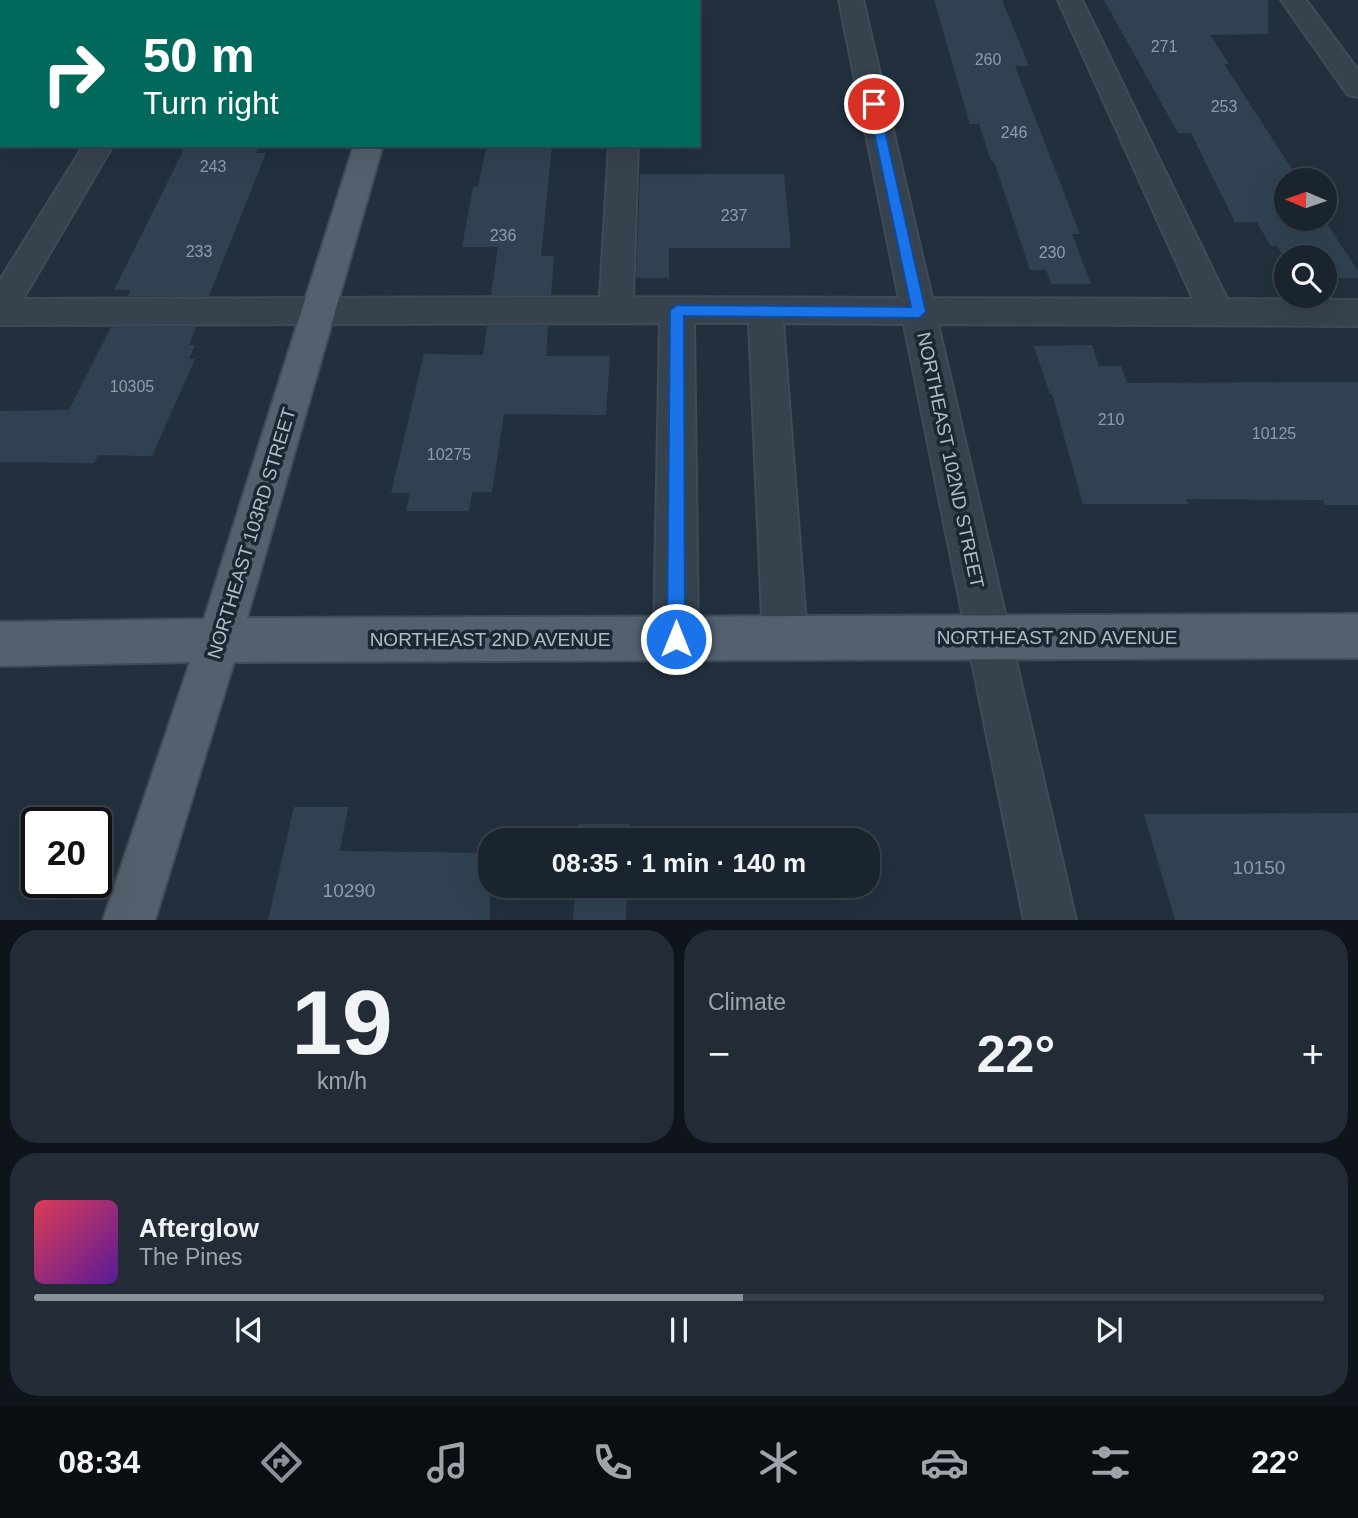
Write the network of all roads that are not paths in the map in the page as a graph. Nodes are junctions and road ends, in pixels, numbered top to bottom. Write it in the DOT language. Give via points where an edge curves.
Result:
graph roads {
  1 [pos="851,0"];
  2 [pos="1070,0"];
  3 [pos="1293,0"];
  4 [pos="1358,89"];
  5 [pos="98,147"];
  6 [pos="368,147"];
  7 [pos="624,147"];
  8 [pos="765,309"];
  9 [pos="0,310"];
  10 [pos="616,310"];
  11 [pos="677,310"];
  12 [pos="319,311"];
  13 [pos="919,312"];
  14 [pos="1216,312"];
  15 [pos="1358,313"];
  16 [pos="1358,636"];
  17 [pos="990,638"];
  18 [pos="676,639"];
  19 [pos="785,639"];
  20 [pos="219,640"];
  21 [pos="0,644"];
  22 [pos="129,919"];
  23 [pos="1050,919"];
  1 -- 13 [label="street, NORTHEAST 102ND STREET"];
  2 -- 14 [label="street"];
  3 -- 4 [label="street"];
  5 -- 9 [label="street"];
  6 -- 12 [label="main road, NORTHEAST 103RD STREET"];
  7 -- 10 [label="street"];
  8 -- 11 [label="street"];
  8 -- 13 [label="street"];
  8 -- 19 [label="street"];
  9 -- 12 [label="street"];
  10 -- 11 [label="street"];
  10 -- 12 [label="street"];
  11 -- 18 [label="street"];
  12 -- 20 [label="main road, NORTHEAST 103RD STREET"];
  13 -- 14 [label="street"];
  13 -- 17 [label="street, NORTHEAST 102ND STREET"];
  14 -- 15 [label="street"];
  16 -- 17 [label="main road, NORTHEAST 2ND AVENUE"];
  17 -- 19 [label="main road, NORTHEAST 2ND AVENUE"];
  17 -- 23 [label="street, NORTHEAST 102ND STREET"];
  18 -- 19 [label="main road, NORTHEAST 2ND AVENUE"];
  18 -- 20 [label="main road, NORTHEAST 2ND AVENUE"];
  20 -- 21 [label="main road, NORTHEAST 2ND AVENUE"];
  20 -- 22 [label="main road, NORTHEAST 103RD STREET"];
}
